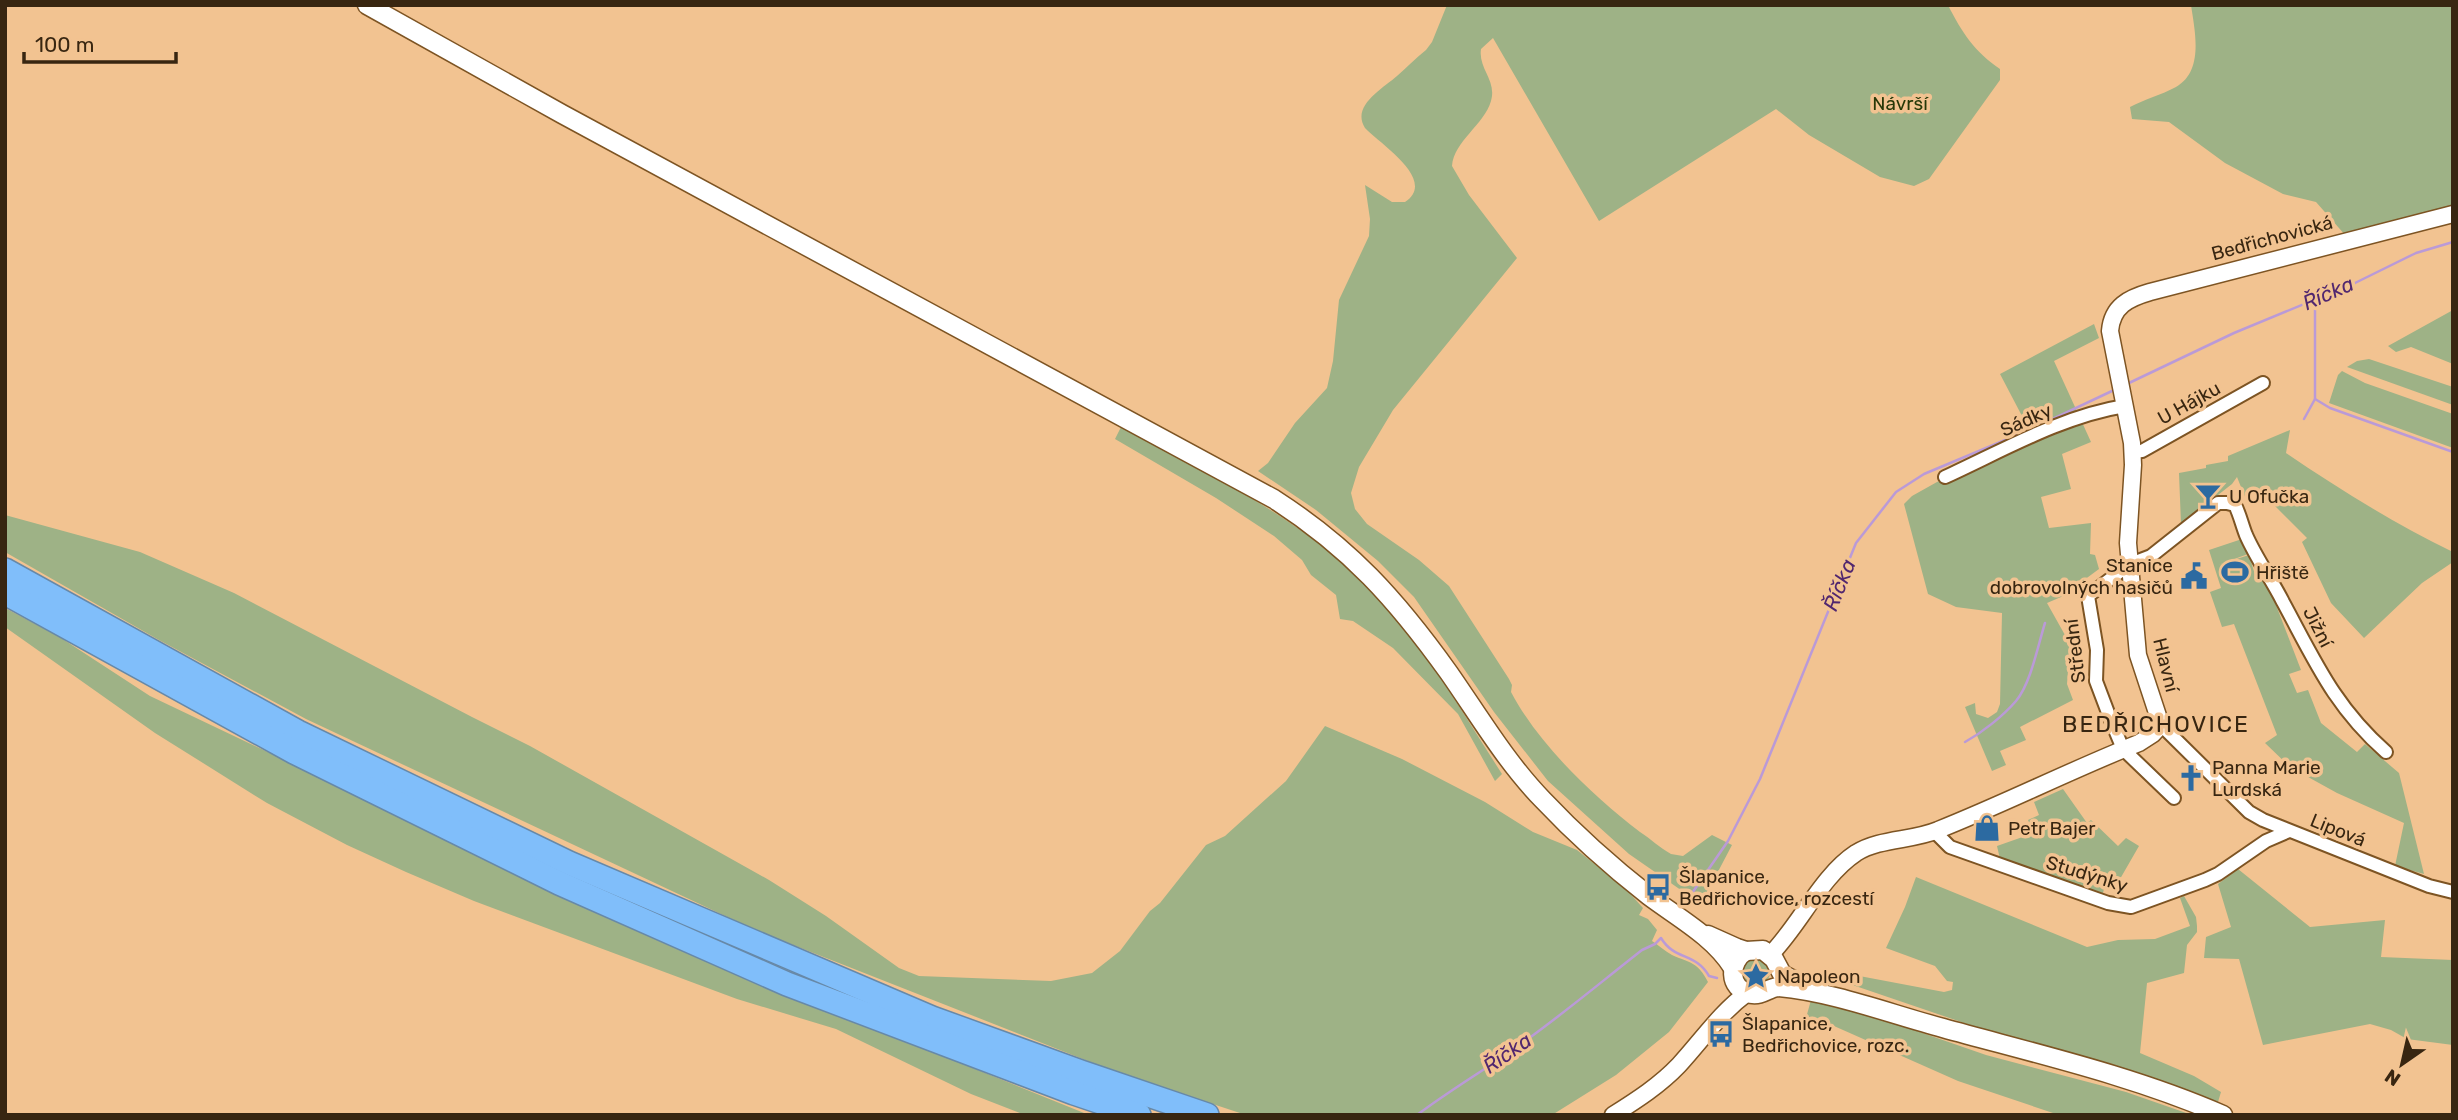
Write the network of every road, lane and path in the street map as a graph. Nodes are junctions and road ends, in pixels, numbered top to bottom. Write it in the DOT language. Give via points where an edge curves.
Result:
graph roads {
  1 [pos="367,5"];
  2 [pos="2453,214"];
  3 [pos="2112,319"];
  4 [pos="2263,383"];
  5 [pos="2125,406"];
  6 [pos="2133,452"];
  7 [pos="1945,477"];
  8 [pos="2130,564"];
  9 [pos="5,570"];
  10 [pos="5,593"];
  11 [pos="2161,725"];
  12 [pos="2123,750"];
  13 [pos="2386,752"];
  14 [pos="2174,798"];
  15 [pos="2263,820"];
  16 [pos="2290,831"];
  17 [pos="1935,832"];
  18 [pos="2266,841"];
  19 [pos="2453,892"];
  20 [pos="1694,928"];
  21 [pos="1746,950"];
  22 [pos="1774,962"];
  23 [pos="1733,973"];
  24 [pos="1771,988"];
  25 [pos="1747,993"];
  26 [pos="1837,999"];
  27 [pos="1710,1027"];
  28 [pos="1139,1115"];
  29 [pos="1207,1115"];
  30 [pos="1614,1115"];
  31 [pos="2222,1115"];
  1 -- 20 [label="main road" via="1296,514 1378,583 1448,672 1511,764 1543,800 1605,860"];
  2 -- 3 [label="street, Bedřichovická" via="2150,292 2124,302"];
  3 -- 5 [label="street, Hlavní" via="2110,338"];
  4 -- 6 [label="street, U Hájku"];
  5 -- 6 [label="street, Hlavní"];
  5 -- 7 [label="street, Sádky" via="2064,424"];
  6 -- 8 [label="street, Hlavní"];
  8 -- 11 [label="street, Hlavní" via="2138,655"];
  8 -- 12 [label="street, Střední" via="2088,596 2097,650 2096,681"];
  8 -- 13 [label="street, Jižní" via="2151,556 2218,503 2235,505 2246,536 2335,698"];
  9 -- 29 [label="highway" via="298,732 569,863 932,1018"];
  10 -- 28 [label="highway" via="294,752 559,883 787,984"];
  11 -- 12 [label="street"];
  11 -- 15 [label="street, Lipová"];
  12 -- 14 [label="street"];
  12 -- 17 [label="street"];
  15 -- 16 [label="street, Lipová"];
  15 -- 18 [label="street"];
  16 -- 18 [label="street, Studýnky"];
  16 -- 19 [label="street, Lipová"];
  17 -- 18 [label="street, Studýnky" via="1950,847 2131,907 2218,874"];
  17 -- 22 [label="street" via="1857,853 1836,871"];
  20 -- 21 [label="main road"];
  20 -- 23 [label="main road" via="1728,961"];
  21 -- 22 [label="main road" via="1763,950"];
  21 -- 23 [label="main road" via="1735,961"];
  22 -- 24 [label="main road"];
  22 -- 26 [label="main road" via="1787,978"];
  23 -- 25 [label="main road" via="1737,985"];
  23 -- 27 [label="street" via="1731,989"];
  24 -- 25 [label="main road" via="1760,994"];
  24 -- 26 [label="main road"];
  25 -- 27 [label="street"];
  26 -- 31 [label="main road" via="2081,1066"];
  27 -- 30 [label="street" via="1660,1083"];
}
